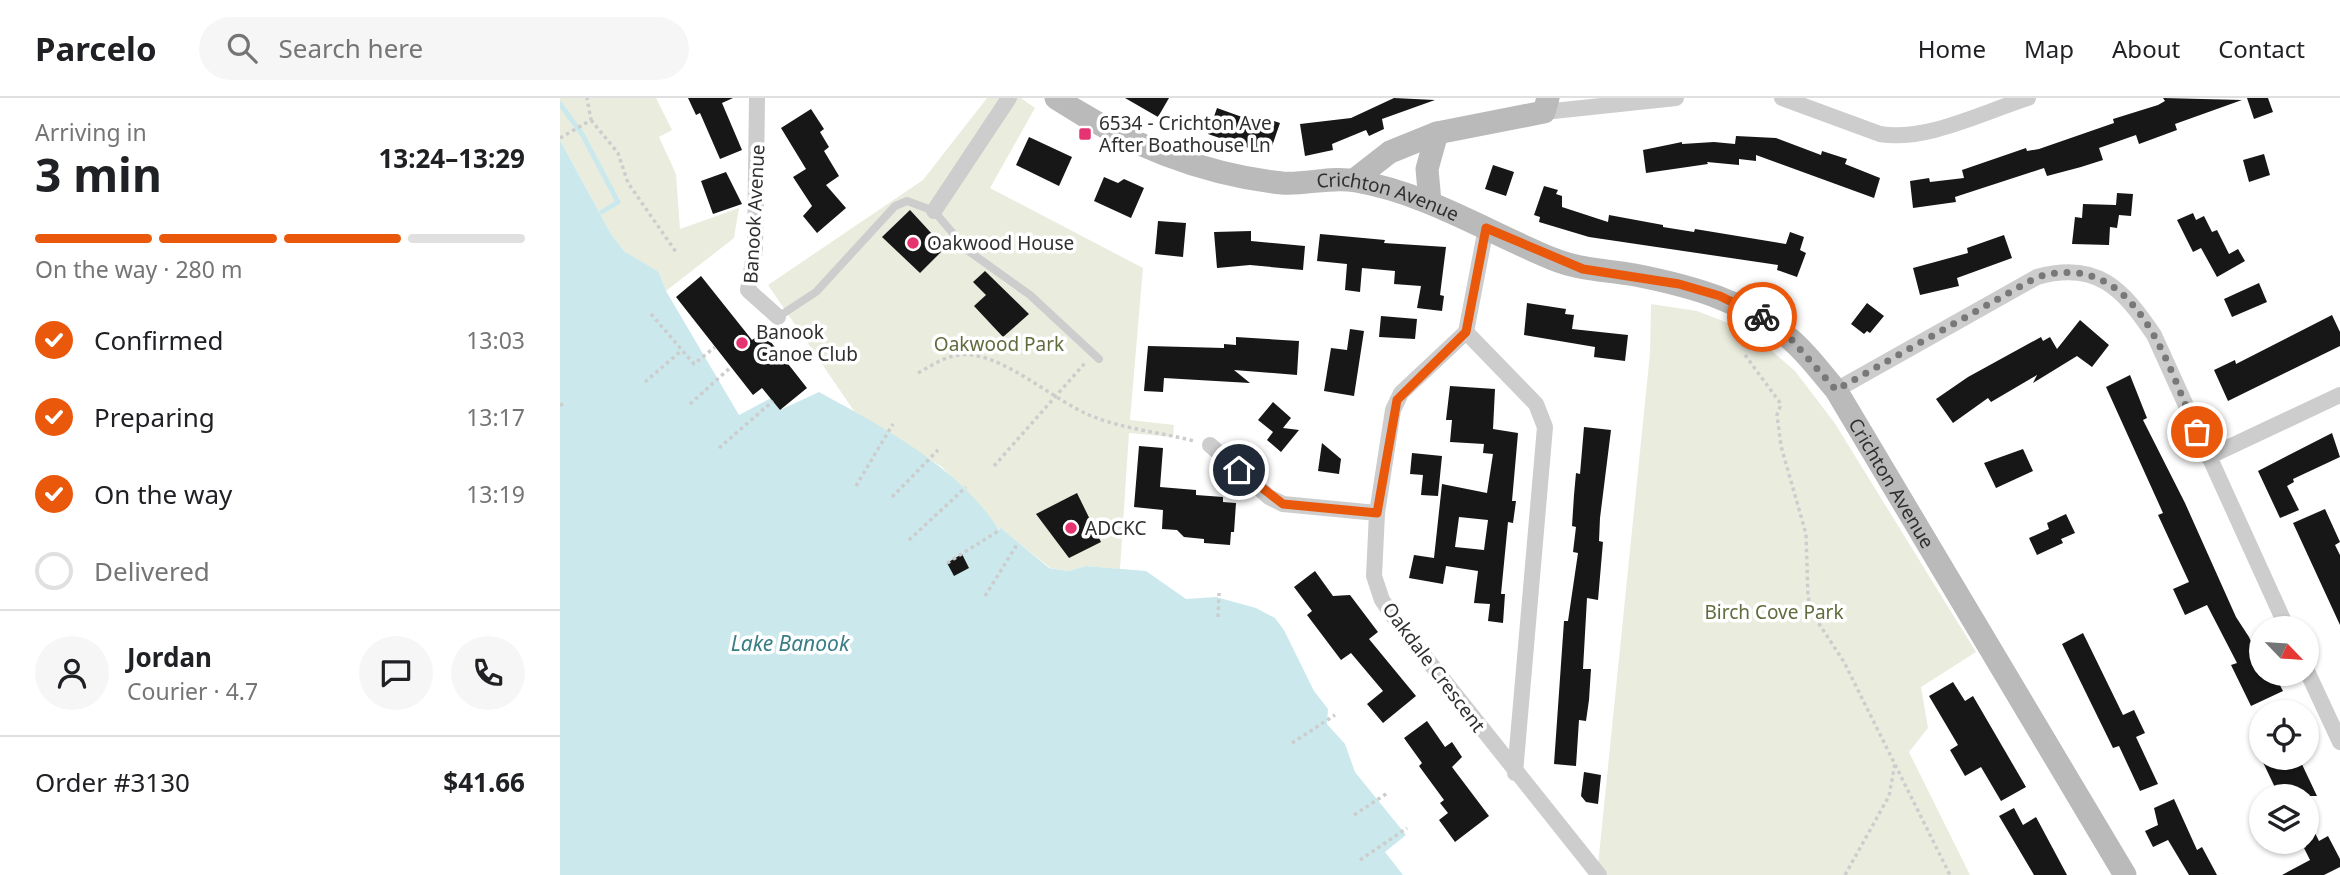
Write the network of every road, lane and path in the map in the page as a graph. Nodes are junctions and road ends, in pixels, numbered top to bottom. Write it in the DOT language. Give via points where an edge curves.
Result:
graph roads {
  1 [pos="587,98"];
  2 [pos="757,98"];
  3 [pos="1009,98"];
  4 [pos="1056,98"];
  5 [pos="1676,98"];
  6 [pos="1782,98"];
  7 [pos="2028,98"];
  8 [pos="1546,105"];
  9 [pos="589,120"];
  10 [pos="1437,133"];
  11 [pos="562,136"];
  12 [pos="1354,180"];
  13 [pos="1430,202"];
  14 [pos="934,211"];
  15 [pos="1486,228"];
  16 [pos="677,252"];
  17 [pos="651,314"];
  18 [pos="778,317"];
  19 [pos="1466,332"];
  20 [pos="715,347"];
  21 [pos="681,349"];
  22 [pos="1745,355"];
  23 [pos="1096,356"];
  24 [pos="731,367"];
  25 [pos="918,373"];
  26 [pos="645,382"];
  27 [pos="1836,390"];
  28 [pos="2340,395"];
  29 [pos="1052,397"];
  30 [pos="773,401"];
  31 [pos="690,404"];
  32 [pos="893,424"];
  33 [pos="1210,445"];
  34 [pos="719,448"];
  35 [pos="938,450"];
  36 [pos="2208,457"];
  37 [pos="994,466"];
  38 [pos="856,486"];
  39 [pos="965,487"];
  40 [pos="892,497"];
  41 [pos="1377,513"];
  42 [pos="1000,530"];
  43 [pos="909,540"];
  44 [pos="1018,543"];
  45 [pos="947,562"];
  46 [pos="1219,593"];
  47 [pos="985,596"];
  48 [pos="2281,616"];
  49 [pos="1218,618"];
  50 [pos="2314,686"];
  51 [pos="1335,715"];
  52 [pos="2340,742"];
  53 [pos="1292,743"];
  54 [pos="1895,761"];
  55 [pos="1515,773"];
  56 [pos="1389,792"];
  57 [pos="1354,815"];
  58 [pos="1408,828"];
  59 [pos="1360,860"];
  60 [pos="1600,875"];
  61 [pos="1845,875"];
  62 [pos="1951,875"];
  63 [pos="2125,875"];
  1 -- 9 [label="path"];
  2 -- 18 [label="street, Banook Avenue" via="755,250 748,290"];
  3 -- 14 [label="street"];
  4 -- 12 [label="street, Crichton Avenue" via="1134,143 1224,174 1284,183"];
  5 -- 8 [label="street"];
  6 -- 7 [label="street" via="1896,137"];
  8 -- 10 [label="street"];
  9 -- 11 [label="path"];
  9 -- 16 [label="path" via="618,153 628,183"];
  10 -- 12 [label="street" via="1390,152"];
  10 -- 13 [label="street" via="1427,169"];
  12 -- 13 [label="street, Crichton Avenue"];
  13 -- 15 [label="street, Crichton Avenue"];
  14 -- 18 [label="lane" via="907,201 895,206 816,292"];
  14 -- 23 [label="lane" via="967,250 1030,295"];
  15 -- 19 [label="street"];
  15 -- 27 [label="street, Crichton Avenue" via="1583,269 1633,275 1720,296 1759,315 1791,339"];
  17 -- 21 [label="path"];
  19 -- 41 [label="street, Oakdale Crescent" via="1397,400"];
  19 -- 55 [label="street" via="1536,404 1545,427"];
  20 -- 21 [label="path" via="694,364"];
  21 -- 26 [label="path"];
  22 -- 54 [label="path" via="1781,404 1777,415 1781,446 1806,534 1812,613 1844,662"];
  23 -- 29 [label="path"];
  24 -- 31 [label="path"];
  25 -- 29 [label="path" via="947,356 974,355 1001,365"];
  27 -- 36 [label="street" via="2037,277 2057,271 2076,273 2115,285 2131,301 2154,335"];
  27 -- 63 [label="street, Crichton Avenue"];
  28 -- 36 [label="street"];
  29 -- 33 [label="path" via="1111,424"];
  29 -- 37 [label="path"];
  30 -- 34 [label="path"];
  32 -- 38 [label="path"];
  33 -- 41 [label="street" via="1283,504"];
  35 -- 40 [label="path"];
  36 -- 48 [label="street"];
  39 -- 43 [label="path"];
  41 -- 55 [label="street, Oakdale Crescent" via="1374,576 1382,600"];
  42 -- 45 [label="path"];
  44 -- 47 [label="path"];
  46 -- 49 [label="path"];
  50 -- 52 [label="street"];
  51 -- 53 [label="path"];
  54 -- 61 [label="path" via="1889,796"];
  54 -- 62 [label="path"];
  55 -- 60 [label="street, Oakdale Crescent"];
  56 -- 57 [label="path"];
  58 -- 59 [label="path"];
}
